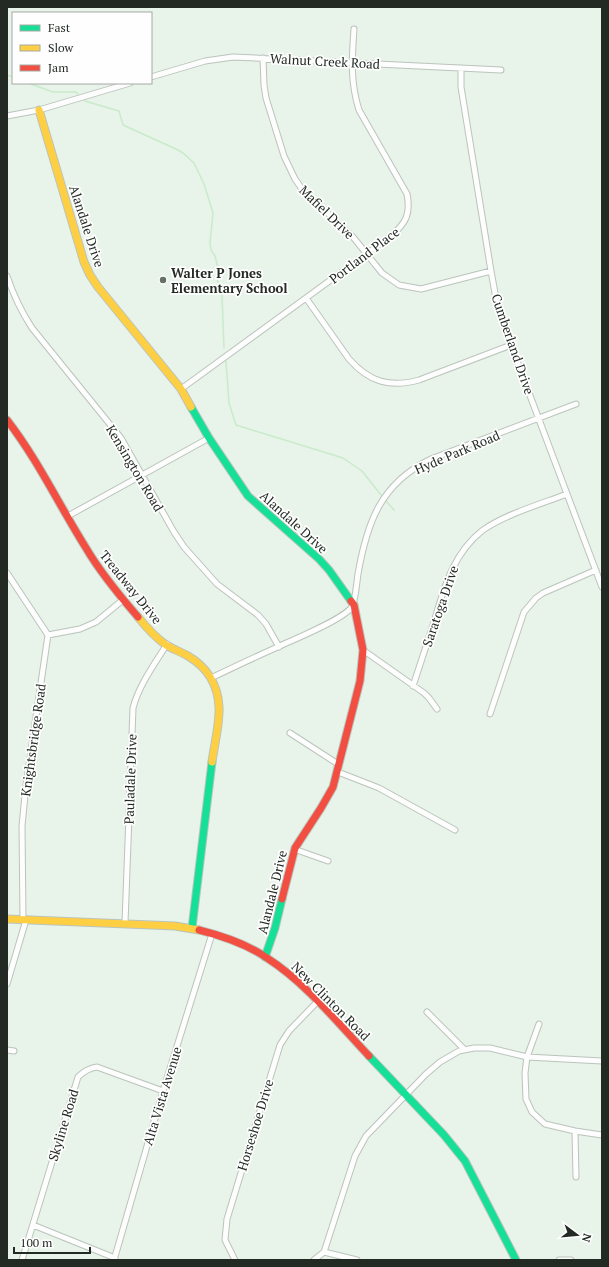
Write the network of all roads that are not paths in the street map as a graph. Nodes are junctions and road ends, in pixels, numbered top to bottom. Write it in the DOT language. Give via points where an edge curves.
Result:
graph roads {
  1 [pos="354,29"];
  2 [pos="263,58"];
  3 [pos="352,63"];
  4 [pos="461,68"];
  5 [pos="501,70"];
  6 [pos="152,77"];
  7 [pos="127,84"];
  8 [pos="39,110"];
  9 [pos="7,116"];
  10 [pos="366,254"];
  11 [pos="491,270"];
  12 [pos="7,276"];
  13 [pos="306,298"];
  14 [pos="511,345"];
  15 [pos="181,389"];
  16 [pos="576,404"];
  17 [pos="539,419"];
  18 [pos="7,420"];
  19 [pos="209,438"];
  20 [pos="141,476"];
  21 [pos="567,494"];
  22 [pos="68,516"];
  23 [pos="596,570"];
  24 [pos="7,573"];
  25 [pos="602,587"];
  26 [pos="124,599"];
  27 [pos="354,605"];
  28 [pos="48,635"];
  29 [pos="167,644"];
  30 [pos="279,647"];
  31 [pos="363,650"];
  32 [pos="211,678"];
  33 [pos="413,686"];
  34 [pos="437,709"];
  35 [pos="490,714"];
  36 [pos="290,732"];
  37 [pos="338,764"];
  38 [pos="338,772"];
  39 [pos="456,830"];
  40 [pos="294,849"];
  41 [pos="328,861"];
  42 [pos="7,919"];
  43 [pos="24,920"];
  44 [pos="125,923"];
  45 [pos="192,928"];
  46 [pos="212,934"];
  47 [pos="265,957"];
  48 [pos="7,984"];
  49 [pos="317,1002"];
  50 [pos="427,1012"];
  51 [pos="539,1024"];
  52 [pos="464,1049"];
  53 [pos="7,1050"];
  54 [pos="14,1051"];
  55 [pos="527,1057"];
  56 [pos="602,1061"];
  57 [pos="162,1091"];
  58 [pos="406,1095"];
  59 [pos="576,1131"];
  60 [pos="602,1135"];
  61 [pos="576,1177"];
  62 [pos="33,1225"];
  63 [pos="324,1252"];
  64 [pos="114,1259"];
  65 [pos="22,1260"];
  66 [pos="235,1260"];
  67 [pos="314,1260"];
  68 [pos="357,1260"];
  69 [pos="516,1260"];
  70 [pos="559,1260"];
  71 [pos="571,1260"];
  1 -- 3 [label="street, Portland Place"];
  2 -- 3 [label="street, Walnut Creek Road"];
  2 -- 6 [label="street, Walnut Creek Road" via="218,58"];
  2 -- 10 [label="street, Mafiel Drive" via="266,98 294,179 353,237"];
  3 -- 4 [label="street, Walnut Creek Road"];
  3 -- 10 [label="street, Portland Place" via="353,86 359,110 407,194 409,203 408,215 401,228"];
  4 -- 5 [label="street, Walnut Creek Road"];
  4 -- 11 [label="street, Cumberland Drive" via="461,87"];
  7 -- 8 [label="street"];
  8 -- 9 [label="street"];
  8 -- 15 [label="street, Alandale Drive" via="90,275"];
  10 -- 11 [label="street, Mafiel Drive" via="392,282 421,289"];
  10 -- 13 [label="street, Portland Place"];
  11 -- 14 [label="street, Cumberland Drive" via="497,304"];
  12 -- 20 [label="street, Kensington Road" via="15,298 32,328 121,438"];
  13 -- 14 [label="street" via="349,359 362,373 378,381 406,383 419,380"];
  13 -- 15 [label="street, Portland Place"];
  14 -- 17 [label="street, Cumberland Drive"];
  15 -- 19 [label="street, Alandale Drive"];
  16 -- 17 [label="street, Hyde Park Road"];
  17 -- 21 [label="street, Cumberland Drive"];
  17 -- 27 [label="street, Hyde Park Road" via="431,459 396,483 380,503 371,524 359,570"];
  18 -- 22 [label="street, Treadway Drive"];
  19 -- 20 [label="street"];
  19 -- 27 [label="street, Alandale Drive" via="253,501 319,559"];
  20 -- 22 [label="street"];
  20 -- 30 [label="street, Kensington Road" via="184,547 217,584 258,615"];
  21 -- 23 [label="street, Cumberland Drive"];
  21 -- 33 [label="street, Saratoga Drive" via="492,524 470,542 449,576"];
  22 -- 26 [label="street, Treadway Drive" via="88,552"];
  23 -- 25 [label="street, Cumberland Drive"];
  23 -- 35 [label="street" via="543,593 524,612"];
  24 -- 28 [label="street"];
  26 -- 28 [label="street" via="96,622 80,629"];
  26 -- 29 [label="street, Treadway Drive" via="145,625"];
  27 -- 30 [label="street" via="337,618"];
  27 -- 31 [label="street, Alandale Drive"];
  28 -- 43 [label="street, Knightsbridge Road" via="22,819"];
  29 -- 32 [label="street, Treadway Drive" via="202,666"];
  29 -- 44 [label="street, Pauladale Drive" via="136,696 133,708"];
  30 -- 32 [label="street"];
  31 -- 33 [label="street"];
  31 -- 37 [label="street, Alandale Drive" via="358,695"];
  32 -- 45 [label="street, Treadway Drive" via="217,693 219,709"];
  33 -- 34 [label="street" via="429,698"];
  36 -- 37 [label="street"];
  37 -- 38 [label="street, Alandale Drive"];
  38 -- 39 [label="street" via="379,788"];
  38 -- 40 [label="street, Alandale Drive" via="327,798"];
  40 -- 41 [label="street"];
  40 -- 47 [label="street, Alandale Drive" via="273,940"];
  42 -- 43 [label="street, New Clinton Road"];
  43 -- 44 [label="street, New Clinton Road"];
  43 -- 48 [label="street, Knightsbridge Road"];
  44 -- 45 [label="street, New Clinton Road"];
  45 -- 46 [label="street, New Clinton Road"];
  46 -- 47 [label="street, New Clinton Road"];
  46 -- 57 [label="street, Alta Vista Avenue"];
  47 -- 49 [label="street, New Clinton Road" via="292,977"];
  49 -- 58 [label="street, New Clinton Road"];
  49 -- 66 [label="street, Horseshoe Drive" via="289,1031 280,1045 227,1219 225,1240"];
  50 -- 52 [label="street"];
  51 -- 55 [label="street"];
  52 -- 55 [label="street" via="490,1048"];
  52 -- 58 [label="street" via="440,1062"];
  53 -- 54 [label="street"];
  55 -- 56 [label="street"];
  55 -- 59 [label="street" via="525,1092 532,1112 545,1124"];
  57 -- 62 [label="street, Skyline Road" via="97,1067 83,1071 78,1077"];
  57 -- 64 [label="street, Alta Vista Avenue"];
  58 -- 63 [label="street" via="370,1130 358,1148"];
  58 -- 69 [label="street, New Clinton Road" via="444,1135 464,1161"];
  59 -- 60 [label="street"];
  59 -- 61 [label="street"];
  62 -- 64 [label="street"];
  62 -- 65 [label="street, Skyline Road"];
  63 -- 67 [label="street"];
  63 -- 68 [label="street"];
  70 -- 71 [label="street"];
}
